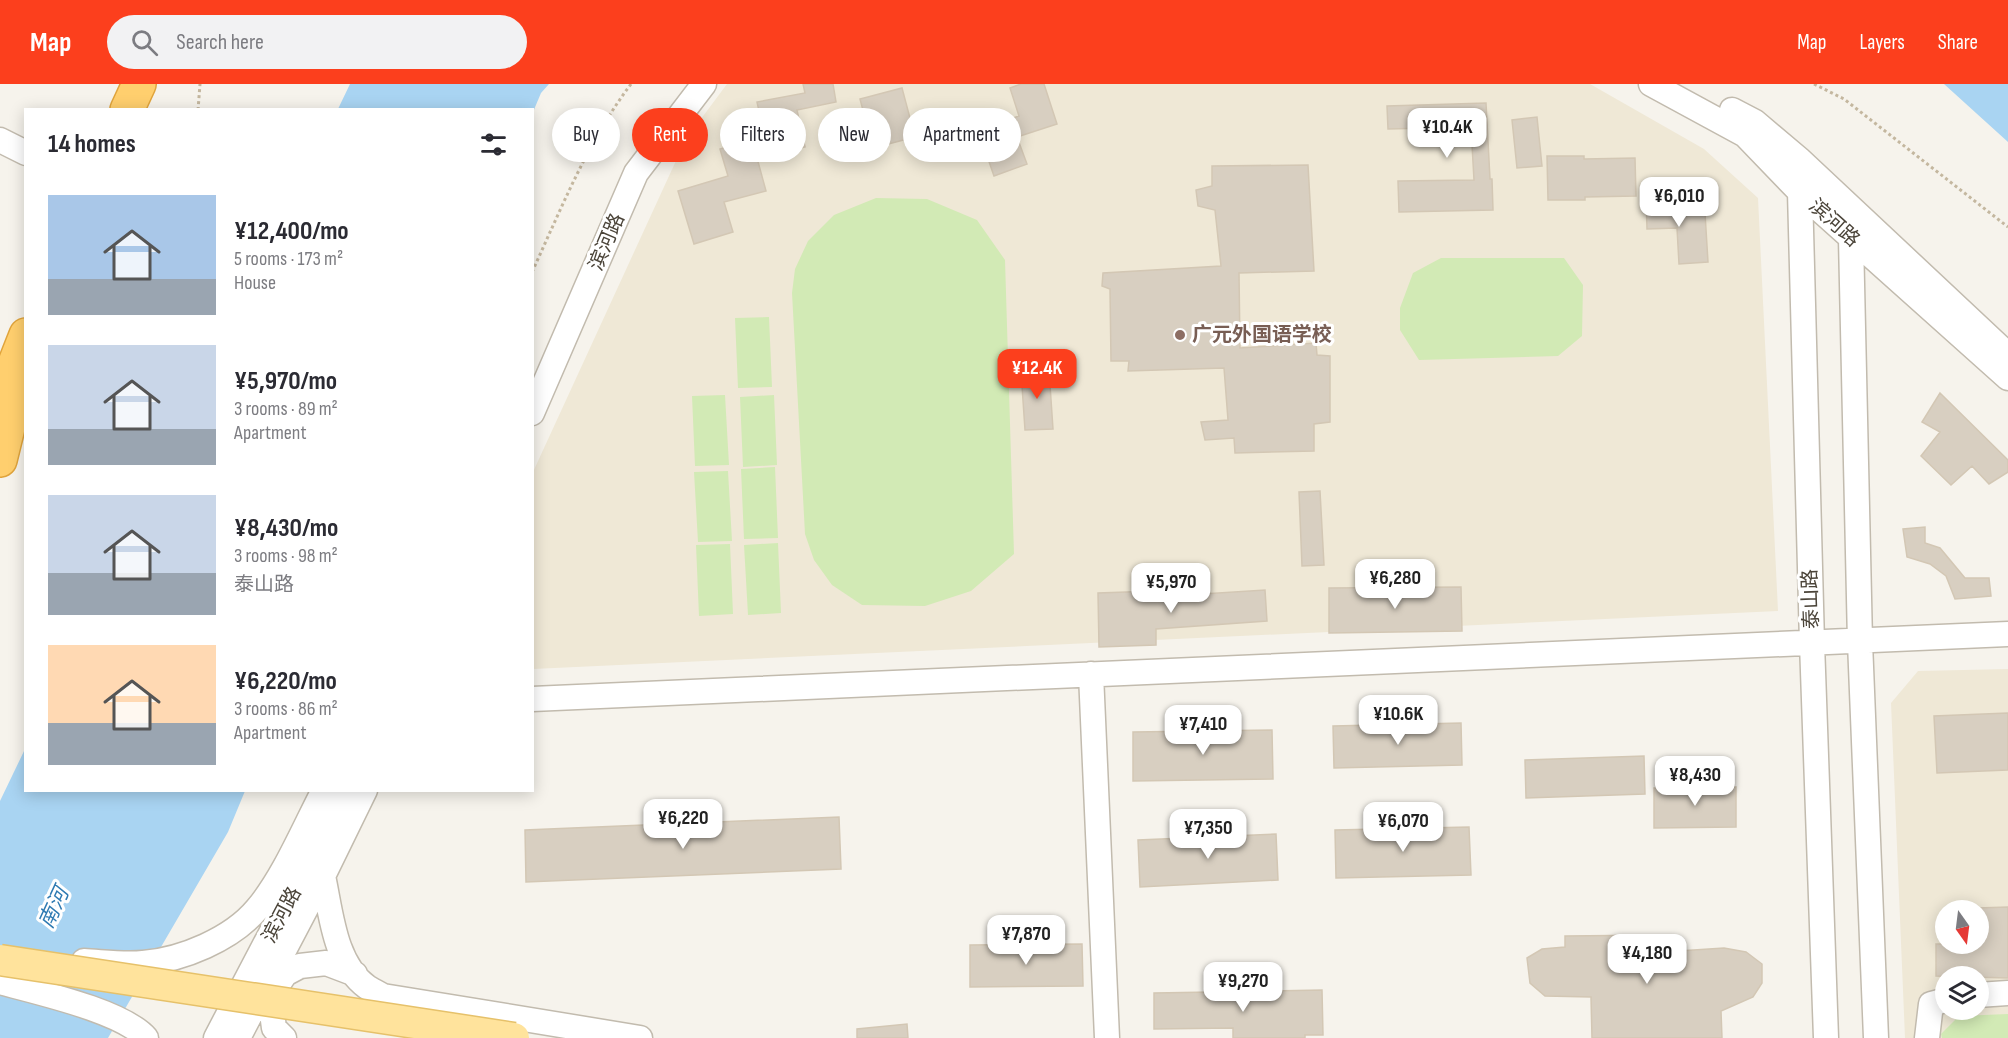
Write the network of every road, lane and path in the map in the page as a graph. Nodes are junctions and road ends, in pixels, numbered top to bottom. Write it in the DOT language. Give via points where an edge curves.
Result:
graph roads {
  1 [pos="139,84"];
  2 [pos="154,84"];
  3 [pos="200,84"];
  4 [pos="631,84"];
  5 [pos="684,84"];
  6 [pos="704,84"];
  7 [pos="1651,84"];
  8 [pos="1684,84"];
  9 [pos="1814,84"];
  10 [pos="127,108"];
  11 [pos="143,108"];
  12 [pos="198,108"];
  13 [pos="0,140"];
  14 [pos="24,152"];
  15 [pos="1800,160"];
  16 [pos="1800,192"];
  17 [pos="1849,207"];
  18 [pos="2008,227"];
  19 [pos="1851,239"];
  20 [pos="534,268"];
  21 [pos="24,343"];
  22 [pos="2008,355"];
  23 [pos="534,370"];
  24 [pos="2008,378"];
  25 [pos="14,386"];
  26 [pos="534,408"];
  27 [pos="0,426"];
  28 [pos="0,460"];
  29 [pos="2008,634"];
  30 [pos="1861,649"];
  31 [pos="1812,650"];
  32 [pos="2008,650"];
  33 [pos="1092,680"];
  34 [pos="534,699"];
  35 [pos="534,713"];
  36 [pos="323,792"];
  37 [pos="345,792"];
  38 [pos="364,792"];
  39 [pos="324,876"];
  40 [pos="0,959"];
  41 [pos="355,974"];
  42 [pos="0,981"];
  43 [pos="2008,993"];
  44 [pos="1989,994"];
  45 [pos="1935,1003"];
  46 [pos="146,1038"];
  47 [pos="216,1038"];
  48 [pos="238,1038"];
  49 [pos="284,1038"];
  50 [pos="387,1038"];
  51 [pos="514,1038"];
  52 [pos="640,1038"];
  53 [pos="1107,1038"];
  54 [pos="1826,1038"];
  55 [pos="1876,1038"];
  56 [pos="1927,1038"];
  1 -- 10 [label="highway"];
  2 -- 11 [label="highway"];
  3 -- 12 [label="path"];
  4 -- 20 [label="path" via="583,160"];
  5 -- 23 [label="street, 滨河路" via="622,165"];
  6 -- 26 [label="street, 滨河路" via="636,173"];
  7 -- 16 [label="street, 滨河路" via="1745,135"];
  8 -- 15 [label="street, 滨河路" via="1755,122"];
  9 -- 18 [label="path" via="1844,99"];
  13 -- 14 [label="street"];
  15 -- 16 [label="street, 泰山路"];
  15 -- 17 [label="street, 滨河路"];
  16 -- 19 [label="street, 滨河路"];
  16 -- 31 [label="street, 泰山路"];
  17 -- 19 [label="street"];
  17 -- 22 [label="street, 滨河路"];
  19 -- 24 [label="street, 滨河路"];
  19 -- 30 [label="street"];
  21 -- 25 [label="highway"];
  25 -- 27 [label="highway"];
  25 -- 28 [label="highway"];
  29 -- 30 [label="street"];
  30 -- 31 [label="street"];
  30 -- 32 [label="street"];
  30 -- 55 [label="street"];
  31 -- 33 [label="street"];
  31 -- 54 [label="street, 泰山路"];
  33 -- 34 [label="street"];
  33 -- 35 [label="street"];
  33 -- 53 [label="street"];
  36 -- 40 [label="street, bridge" via="273,889 255,911 219,940 183,955 144,963"];
  37 -- 47 [label="street, 滨河路"];
  38 -- 39 [label="street, 滨河路"];
  39 -- 41 [label="street" via="333,926 342,954"];
  39 -- 48 [label="street, 滨河路"];
  40 -- 51 [label="main road, bridge"];
  41 -- 49 [label="street" via="326,963 300,966 285,974 271,1005 274,1028"];
  41 -- 52 [label="street" via="384,996"];
  42 -- 46 [label="street" via="104,1012 139,1030"];
  42 -- 50 [label="main road"];
  43 -- 44 [label="street"];
  45 -- 56 [label="street"];
}
